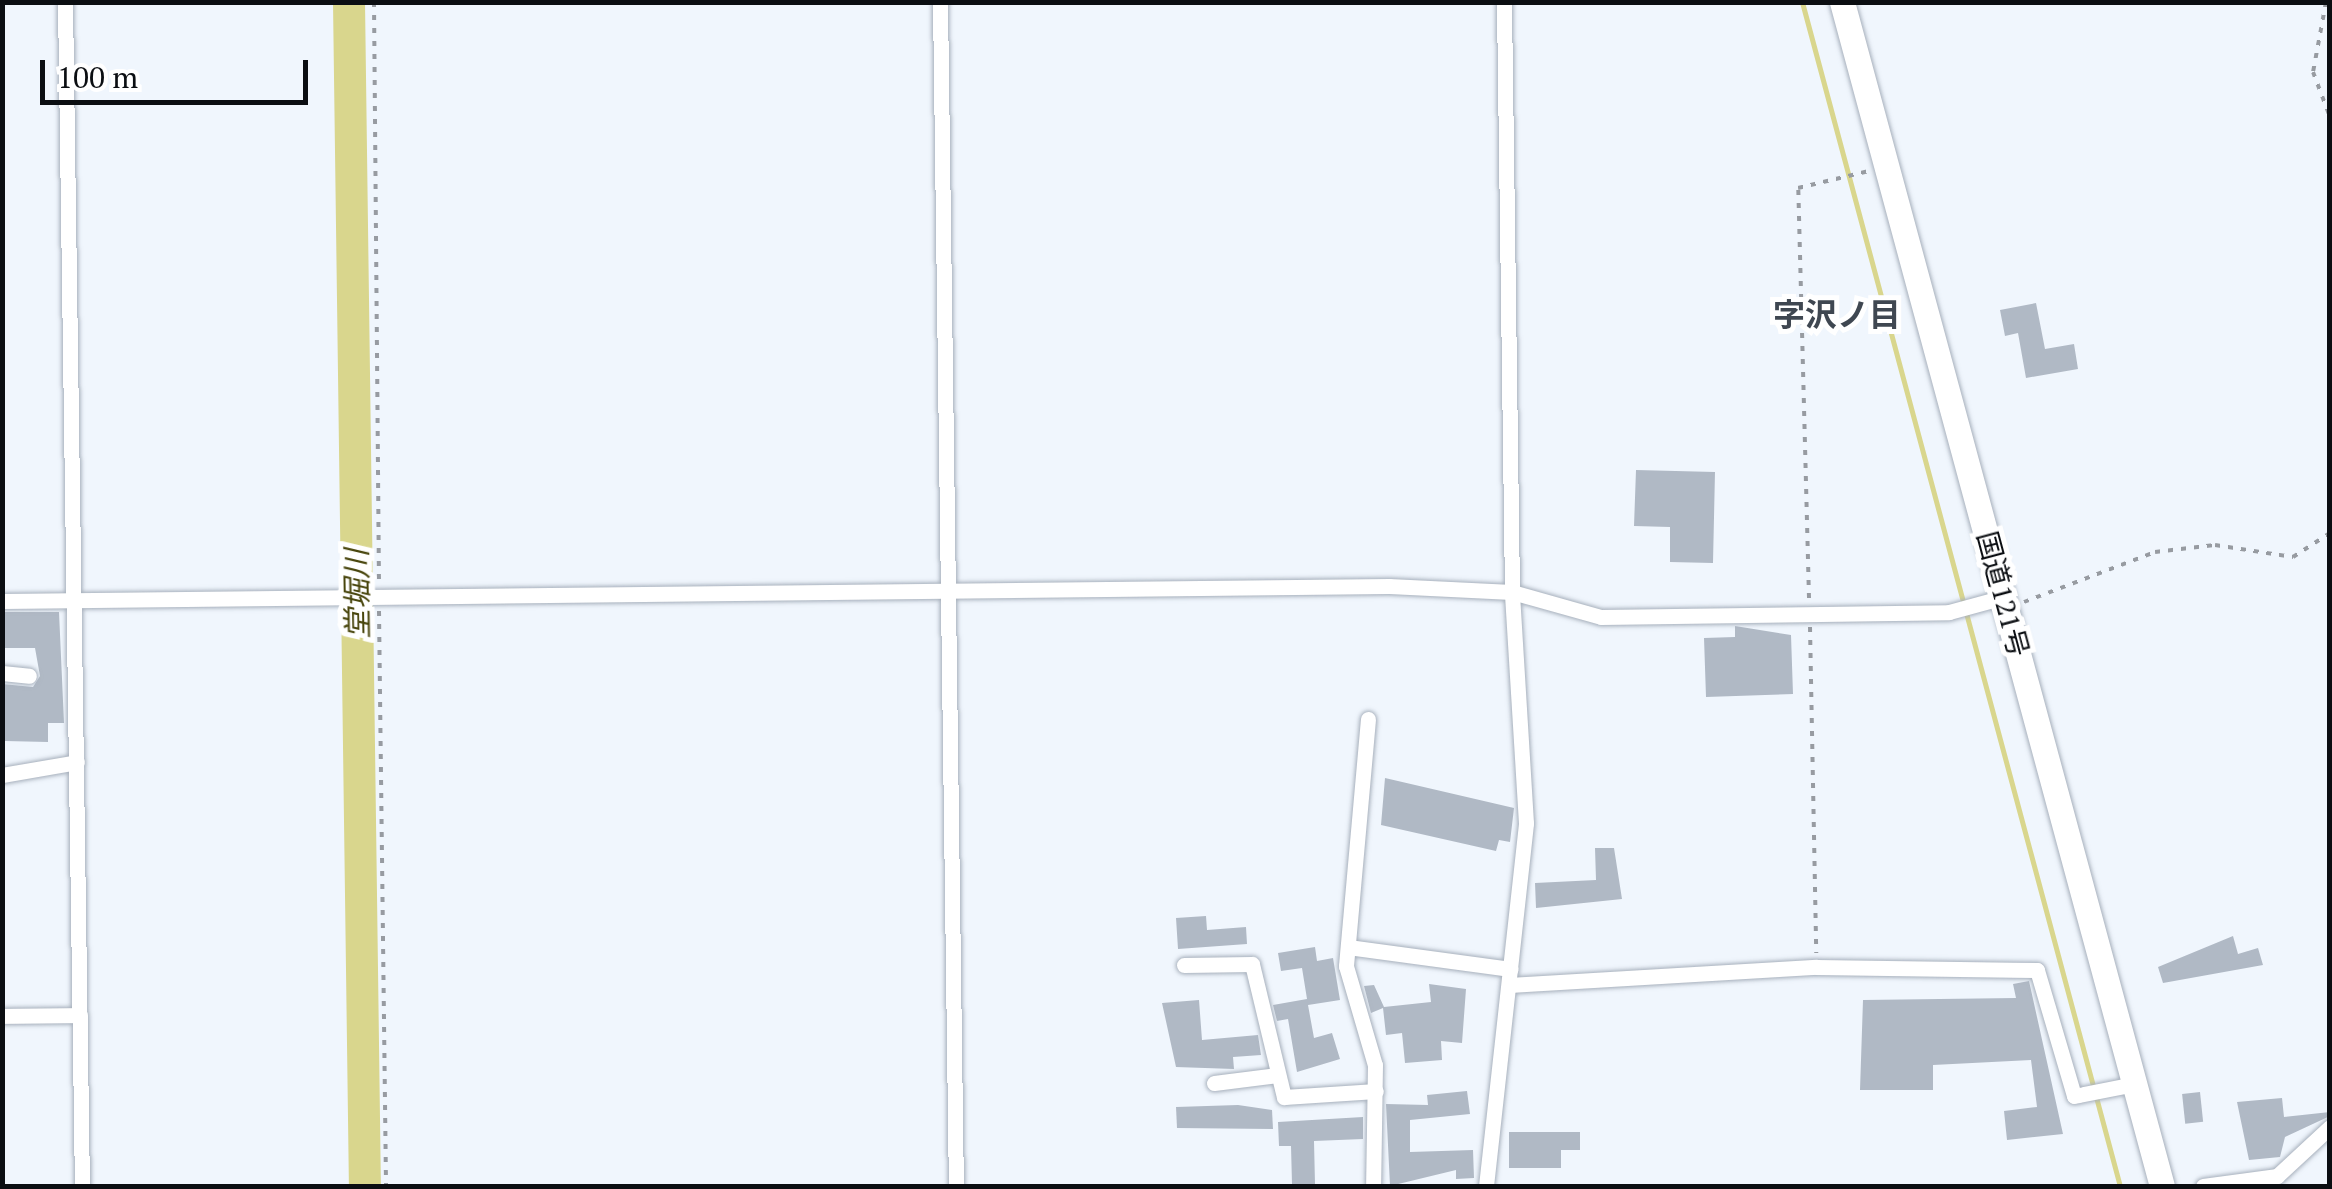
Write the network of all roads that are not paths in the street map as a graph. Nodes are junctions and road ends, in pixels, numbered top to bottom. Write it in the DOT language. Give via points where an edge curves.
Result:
graph roads {
  1 [pos="65,2"];
  2 [pos="940,2"];
  3 [pos="1504,2"];
  4 [pos="1842,2"];
  5 [pos="949,592"];
  6 [pos="1512,592"];
  7 [pos="75,601"];
  8 [pos="2,602"];
  9 [pos="2006,602"];
  10 [pos="2,673"];
  11 [pos="28,676"];
  12 [pos="1368,719"];
  13 [pos="77,762"];
  14 [pos="2,775"];
  15 [pos="1348,947"];
  16 [pos="1184,965"];
  17 [pos="1510,977"];
  18 [pos="2,1016"];
  19 [pos="80,1016"];
  20 [pos="1276,1075"];
  21 [pos="1214,1083"];
  22 [pos="2134,1084"];
  23 [pos="1376,1091"];
  24 [pos="2330,1127"];
  25 [pos="82,1186"];
  26 [pos="956,1186"];
  27 [pos="1372,1186"];
  28 [pos="1486,1186"];
  29 [pos="2162,1186"];
  30 [pos="2203,1186"];
  1 -- 7 [label="street"];
  2 -- 5 [label="street"];
  3 -- 6 [label="street"];
  4 -- 9 [label="highway, 国道121号"];
  5 -- 6 [label="street"];
  5 -- 7 [label="street"];
  5 -- 26 [label="street"];
  6 -- 9 [label="street" via="1601,617 1949,612"];
  6 -- 17 [label="street" via="1526,823"];
  7 -- 8 [label="street"];
  7 -- 13 [label="street"];
  9 -- 22 [label="highway, 国道121号"];
  10 -- 11 [label="street"];
  12 -- 15 [label="street"];
  13 -- 14 [label="street"];
  13 -- 19 [label="street"];
  15 -- 17 [label="street"];
  15 -- 23 [label="street" via="1348,993"];
  16 -- 20 [label="street" via="1252,964"];
  17 -- 22 [label="street" via="2037,970 2074,1096"];
  17 -- 28 [label="street"];
  18 -- 19 [label="street"];
  19 -- 25 [label="street"];
  20 -- 21 [label="street"];
  20 -- 23 [label="street" via="1290,1100"];
  22 -- 29 [label="highway, 国道121号"];
  23 -- 27 [label="street"];
  24 -- 30 [label="street" via="2277,1176"];
}
